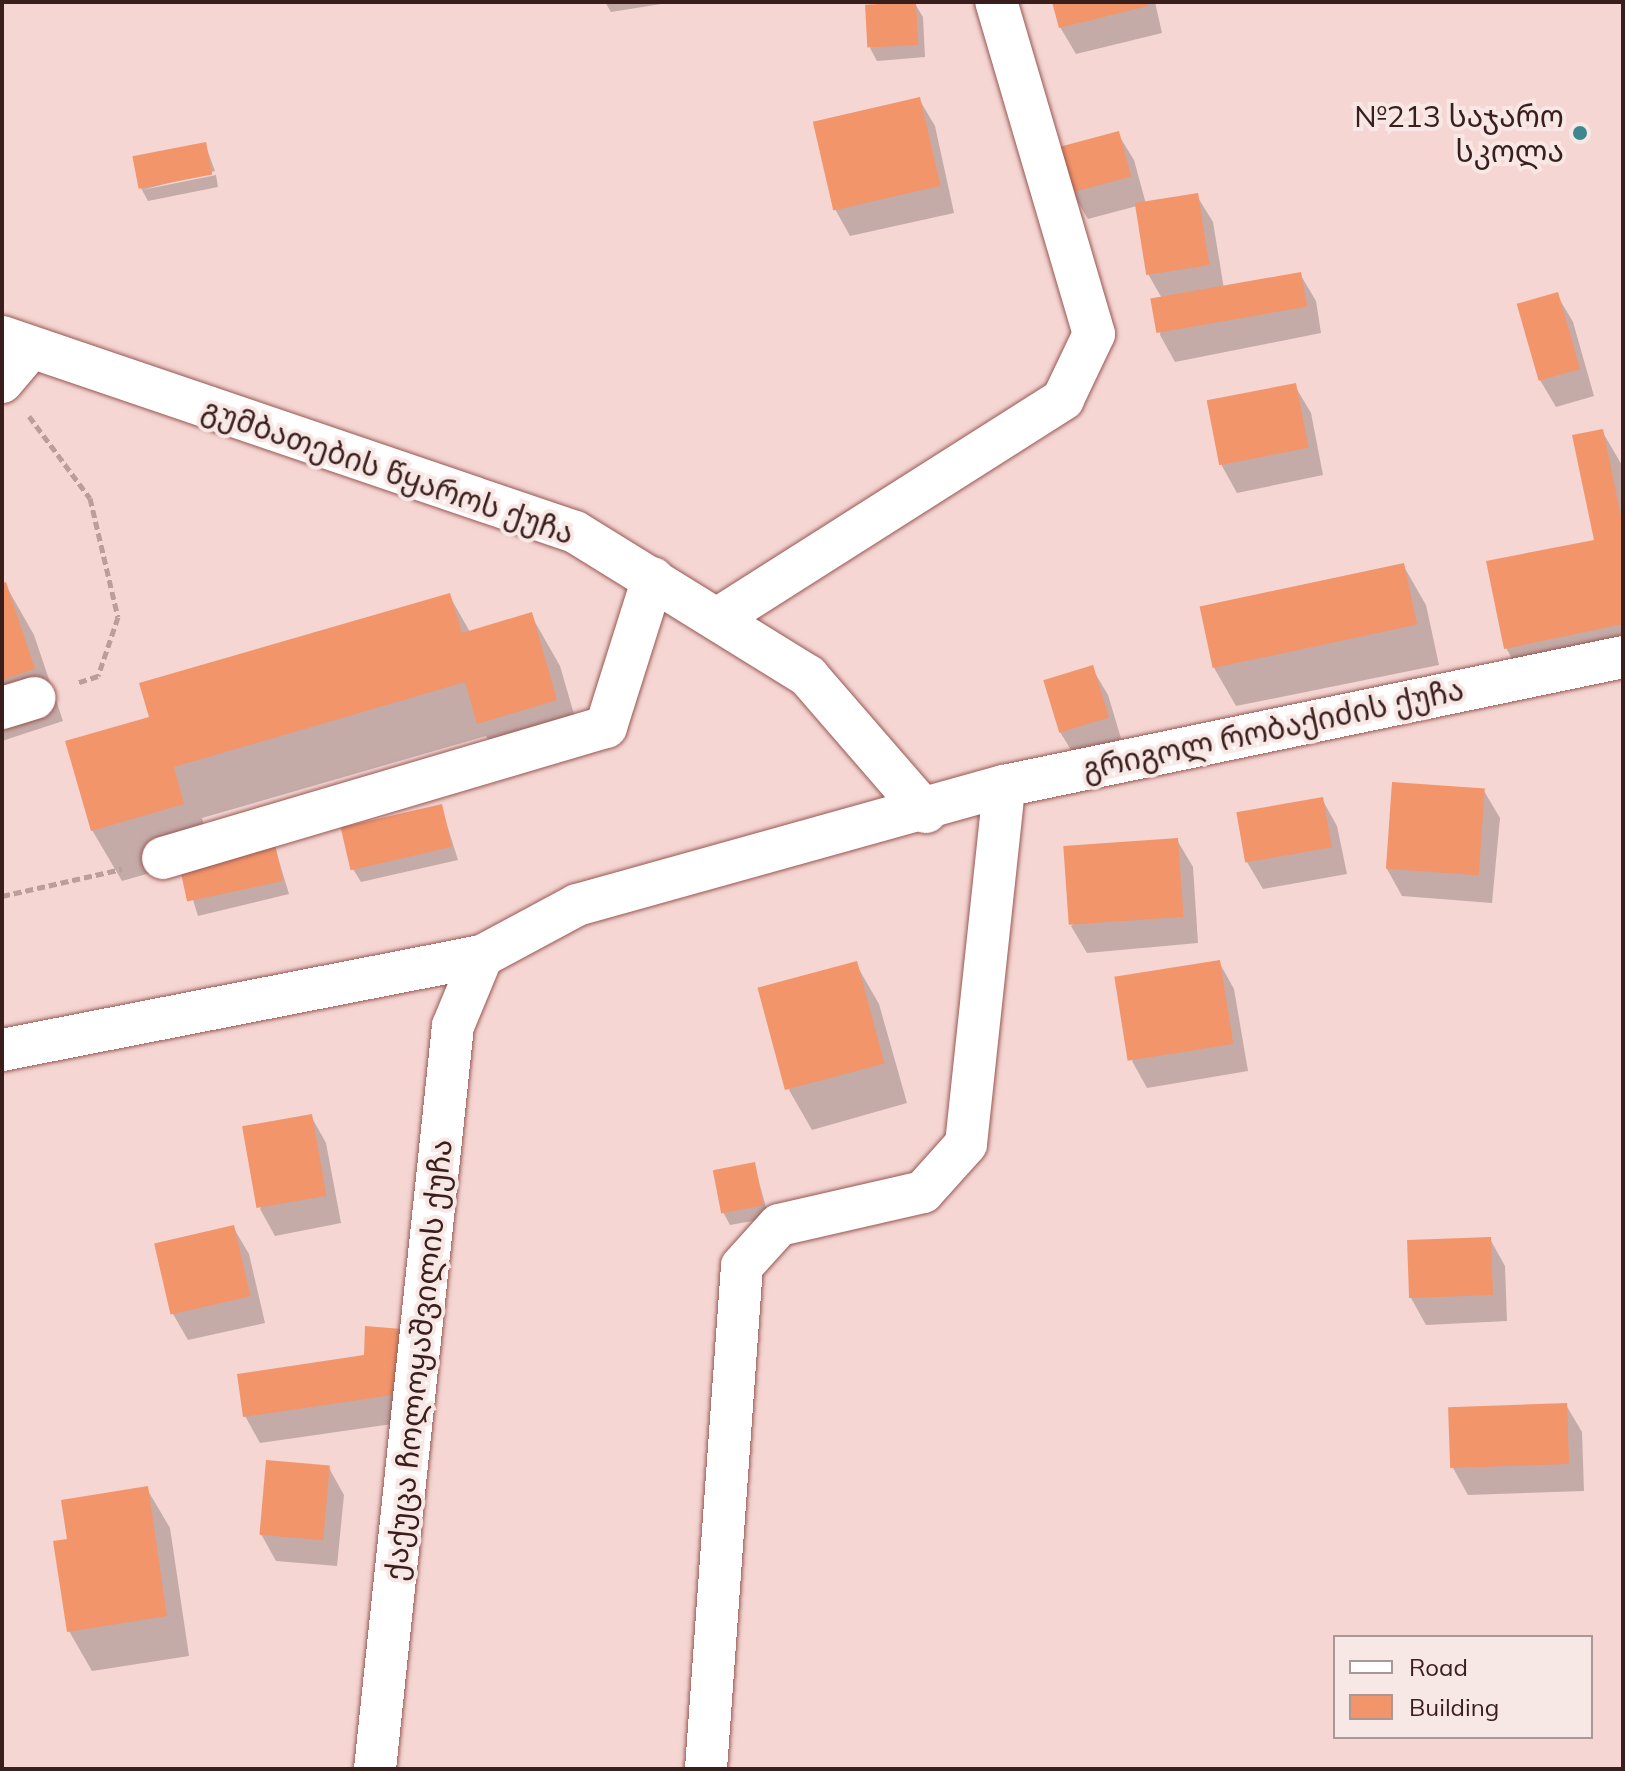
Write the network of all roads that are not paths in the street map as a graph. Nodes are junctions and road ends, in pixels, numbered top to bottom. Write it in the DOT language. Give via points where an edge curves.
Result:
graph roads {
  1 [pos="996,2"];
  2 [pos="16,343"];
  3 [pos="2,382"];
  4 [pos="653,578"];
  5 [pos="717,619"];
  6 [pos="1623,657"];
  7 [pos="1004,786"];
  8 [pos="926,812"];
  9 [pos="163,858"];
  10 [pos="482,956"];
  11 [pos="2,1050"];
  12 [pos="375,1769"];
  13 [pos="706,1769"];
  1 -- 5 [label="street" via="1094,334 1063,399"];
  2 -- 3 [label="street"];
  2 -- 4 [label="street, გუმბათების წყაროს ქუჩა" via="575,532"];
  4 -- 5 [label="street, გუმბათების წყაროს ქუჩა"];
  4 -- 9 [label="street" via="606,727"];
  5 -- 8 [label="street, გუმბათების წყაროს ქუჩა" via="808,676"];
  6 -- 7 [label="street, გრიგოლ რობაქიძის ქუჩა"];
  7 -- 8 [label="street, გრიგოლ რობაქიძის ქუჩა"];
  7 -- 13 [label="street" via="966,1144 923,1192 779,1225 742,1266"];
  8 -- 10 [label="street" via="577,905"];
  10 -- 11 [label="street"];
  10 -- 12 [label="street, ქაქუცა ჩოლოყაშვილის ქუჩა" via="453,1026"];
}
